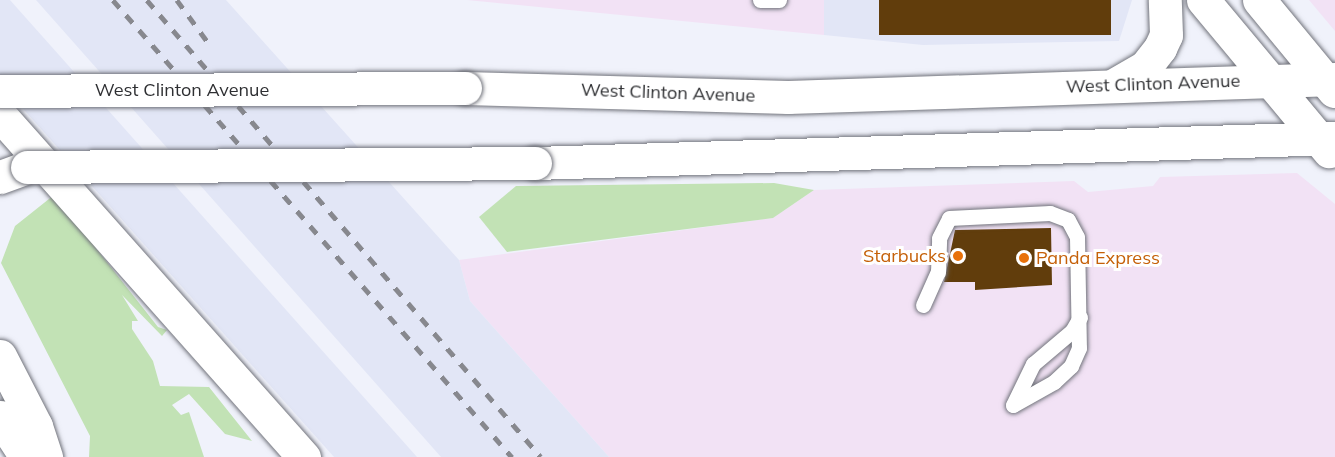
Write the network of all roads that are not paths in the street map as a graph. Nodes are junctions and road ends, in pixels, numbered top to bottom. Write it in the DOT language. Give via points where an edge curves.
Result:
graph roads {
  1 [pos="760,0"];
  2 [pos="779,0"];
  3 [pos="1165,0"];
  4 [pos="1203,0"];
  5 [pos="1259,0"];
  6 [pos="1272,80"];
  7 [pos="1331,83"];
  8 [pos="1112,86"];
  9 [pos="0,91"];
  10 [pos="0,115"];
  11 [pos="1330,145"];
  12 [pos="9,170"];
  13 [pos="923,305"];
  14 [pos="1080,315"];
  15 [pos="0,356"];
  16 [pos="0,417"];
  17 [pos="26,457"];
  18 [pos="46,457"];
  19 [pos="304,457"];
  1 -- 2 [label="lane"];
  3 -- 8 [label="main road" via="1166,35 1160,48 1146,66"];
  4 -- 6 [label="main road"];
  5 -- 7 [label="main road"];
  6 -- 7 [label="main road, West Clinton Avenue"];
  6 -- 8 [label="main road, West Clinton Avenue"];
  6 -- 11 [label="main road"];
  8 -- 9 [label="main road, West Clinton Avenue, bridge" via="788,97 465,88"];
  10 -- 19 [label="main road"];
  11 -- 12 [label="main road, bridge"];
  13 -- 14 [label="lane" via="938,272 939,238 949,218 1050,213 1074,227"];
  14 -- 14 [label="lane" via="1079,348 1071,366 1013,405 1033,364 1072,331"];
  15 -- 18 [label="main road" via="36,426"];
  16 -- 17 [label="main road"];
}
